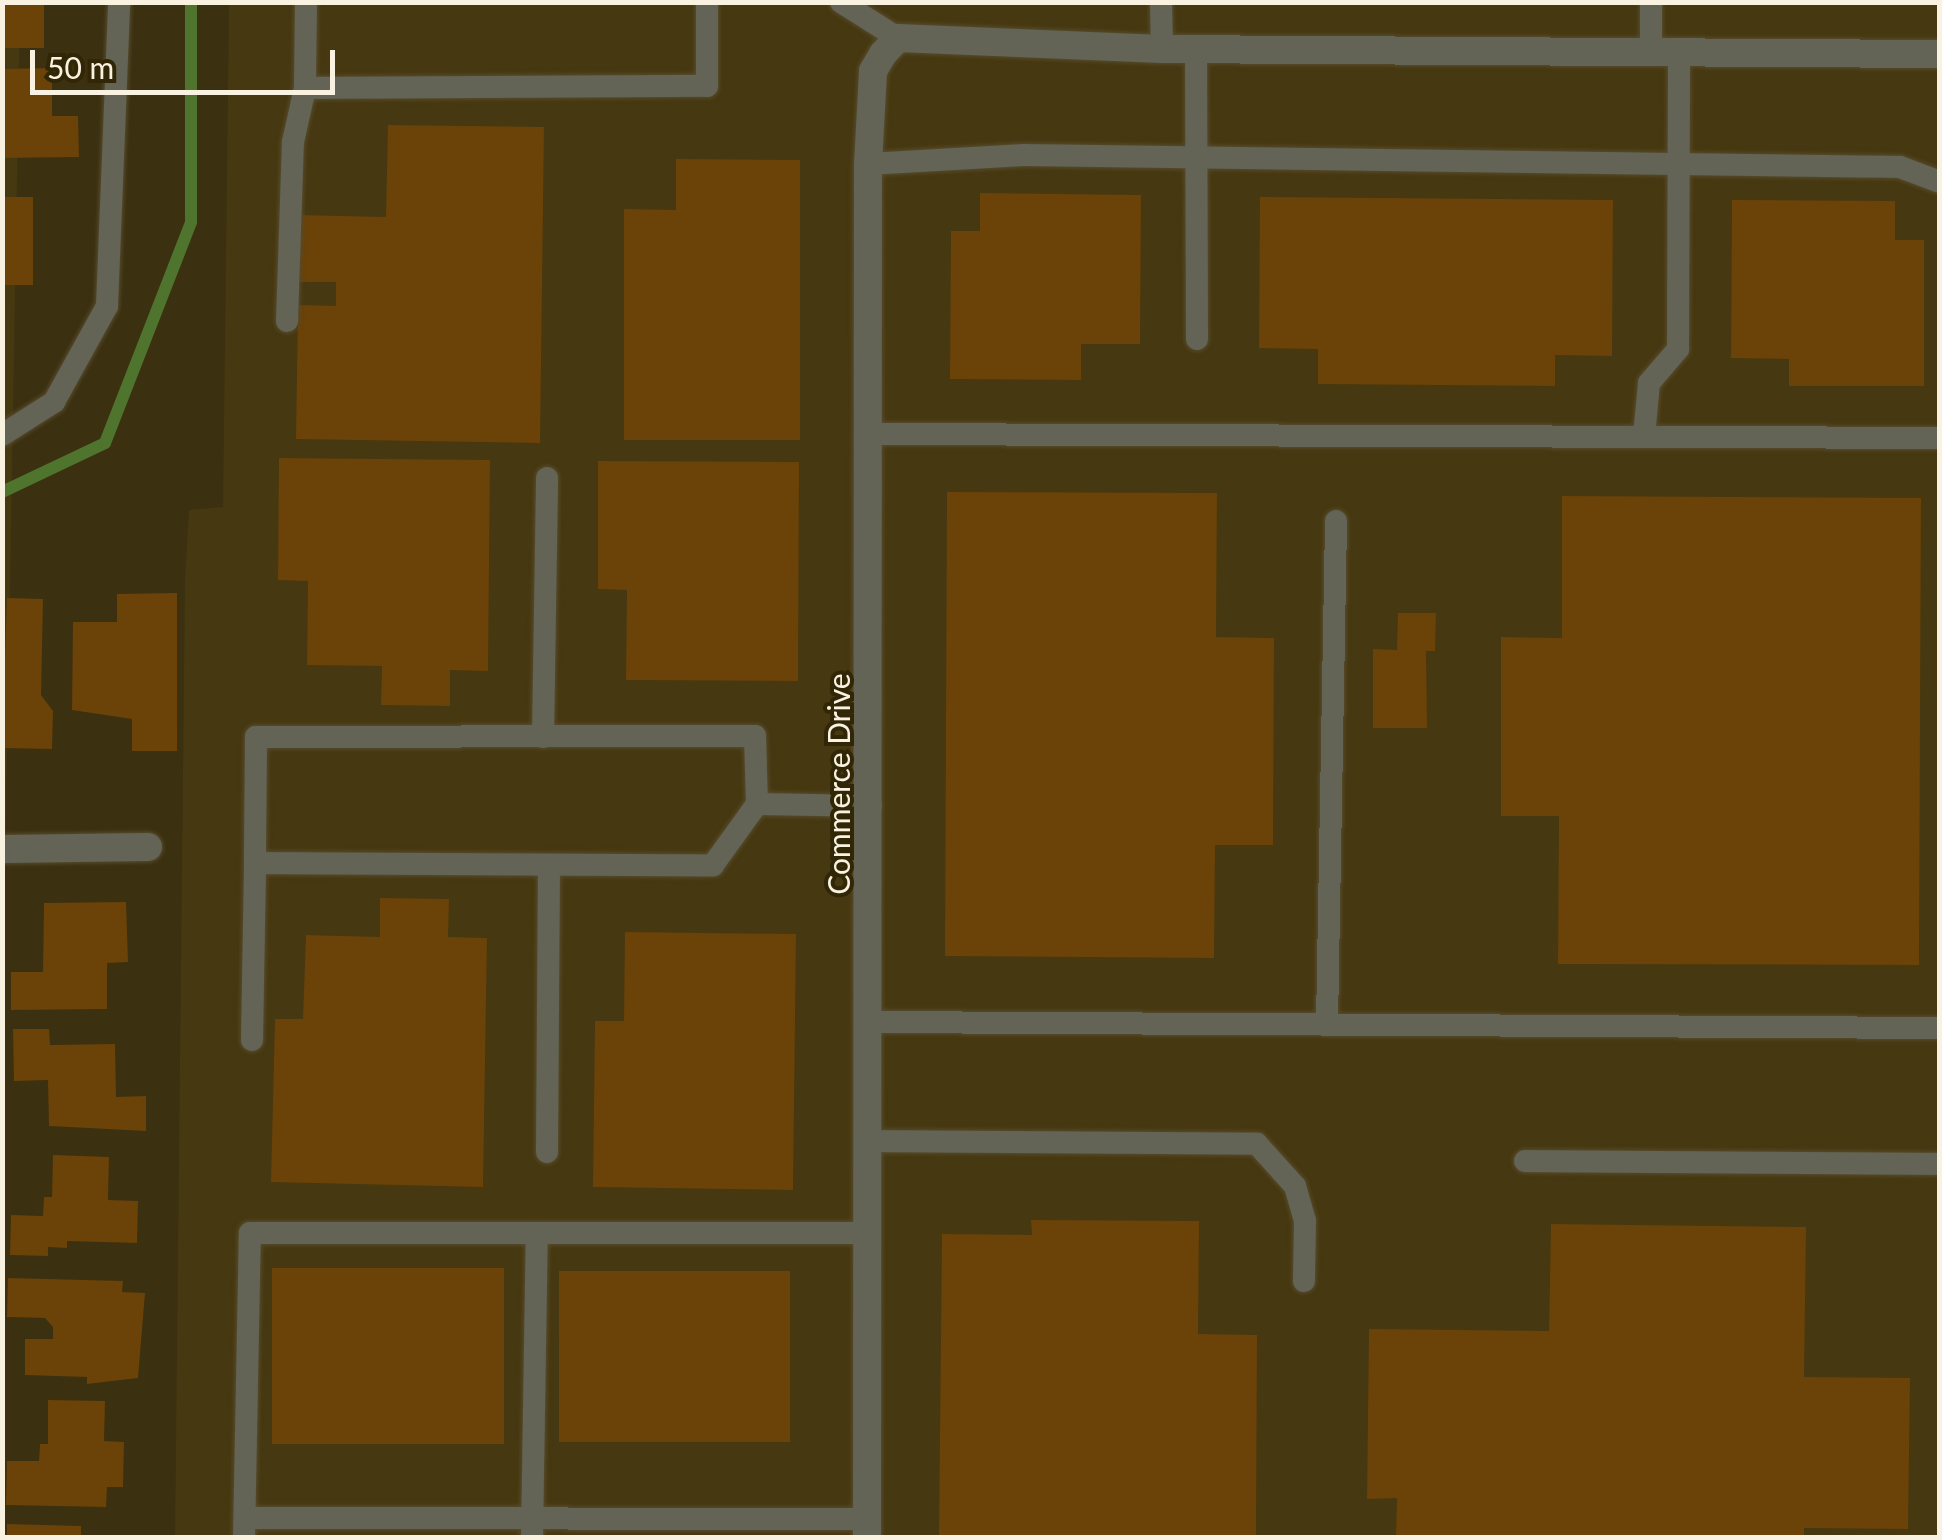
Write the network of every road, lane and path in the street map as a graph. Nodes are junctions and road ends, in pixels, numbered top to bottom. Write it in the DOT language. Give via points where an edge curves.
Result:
graph roads {
  1 [pos="119,2"];
  2 [pos="306,2"];
  3 [pos="707,2"];
  4 [pos="840,2"];
  5 [pos="1162,2"];
  6 [pos="1651,2"];
  7 [pos="898,38"];
  8 [pos="1162,49"];
  9 [pos="1196,49"];
  10 [pos="1665,52"];
  11 [pos="1940,54"];
  12 [pos="305,88"];
  13 [pos="1196,158"];
  14 [pos="1678,163"];
  15 [pos="868,164"];
  16 [pos="1940,182"];
  17 [pos="287,321"];
  18 [pos="1197,339"];
  19 [pos="868,434"];
  20 [pos="2,435"];
  21 [pos="1644,436"];
  22 [pos="1940,438"];
  23 [pos="547,478"];
  24 [pos="1336,521"];
  25 [pos="542,737"];
  26 [pos="758,804"];
  27 [pos="871,806"];
  28 [pos="148,847"];
  29 [pos="2,849"];
  30 [pos="255,864"];
  31 [pos="549,866"];
  32 [pos="872,1022"];
  33 [pos="1327,1024"];
  34 [pos="1940,1028"];
  35 [pos="252,1040"];
  36 [pos="870,1141"];
  37 [pos="547,1152"];
  38 [pos="1525,1160"];
  39 [pos="1940,1164"];
  40 [pos="537,1233"];
  41 [pos="868,1233"];
  42 [pos="1304,1281"];
  43 [pos="245,1528"];
  44 [pos="533,1528"];
  45 [pos="867,1528"];
  1 -- 20 [label="lane" via="107,306 54,402"];
  2 -- 12 [label="lane"];
  3 -- 12 [label="lane" via="707,86"];
  4 -- 7 [label="lane"];
  5 -- 8 [label="lane"];
  6 -- 10 [label="lane"];
  7 -- 8 [label="street"];
  7 -- 15 [label="street, Commerce Drive" via="873,71"];
  8 -- 9 [label="street"];
  9 -- 10 [label="street"];
  9 -- 13 [label="lane"];
  10 -- 11 [label="street"];
  10 -- 14 [label="lane"];
  12 -- 17 [label="lane" via="293,142"];
  13 -- 14 [label="lane"];
  13 -- 15 [label="lane" via="1024,155"];
  13 -- 18 [label="lane"];
  14 -- 16 [label="lane" via="1900,166"];
  14 -- 21 [label="lane" via="1678,349 1649,384"];
  15 -- 19 [label="street, Commerce Drive"];
  19 -- 21 [label="lane"];
  19 -- 27 [label="street, Commerce Drive"];
  21 -- 22 [label="lane"];
  23 -- 25 [label="lane"];
  24 -- 33 [label="lane"];
  25 -- 26 [label="lane" via="755,736"];
  25 -- 30 [label="lane" via="256,737"];
  26 -- 27 [label="lane"];
  26 -- 31 [label="lane" via="713,865"];
  27 -- 32 [label="street, Commerce Drive"];
  28 -- 29 [label="street"];
  30 -- 31 [label="lane"];
  30 -- 35 [label="lane"];
  31 -- 37 [label="lane"];
  32 -- 33 [label="lane"];
  32 -- 36 [label="street, Commerce Drive"];
  33 -- 34 [label="lane"];
  36 -- 41 [label="street, Commerce Drive"];
  36 -- 42 [label="lane" via="1257,1144 1294,1186 1305,1221"];
  38 -- 39 [label="lane"];
  40 -- 41 [label="lane"];
  40 -- 43 [label="lane" via="250,1233"];
  40 -- 44 [label="lane"];
  41 -- 45 [label="street, Commerce Drive"];
  43 -- 44 [label="lane"];
  44 -- 45 [label="lane"];
}
